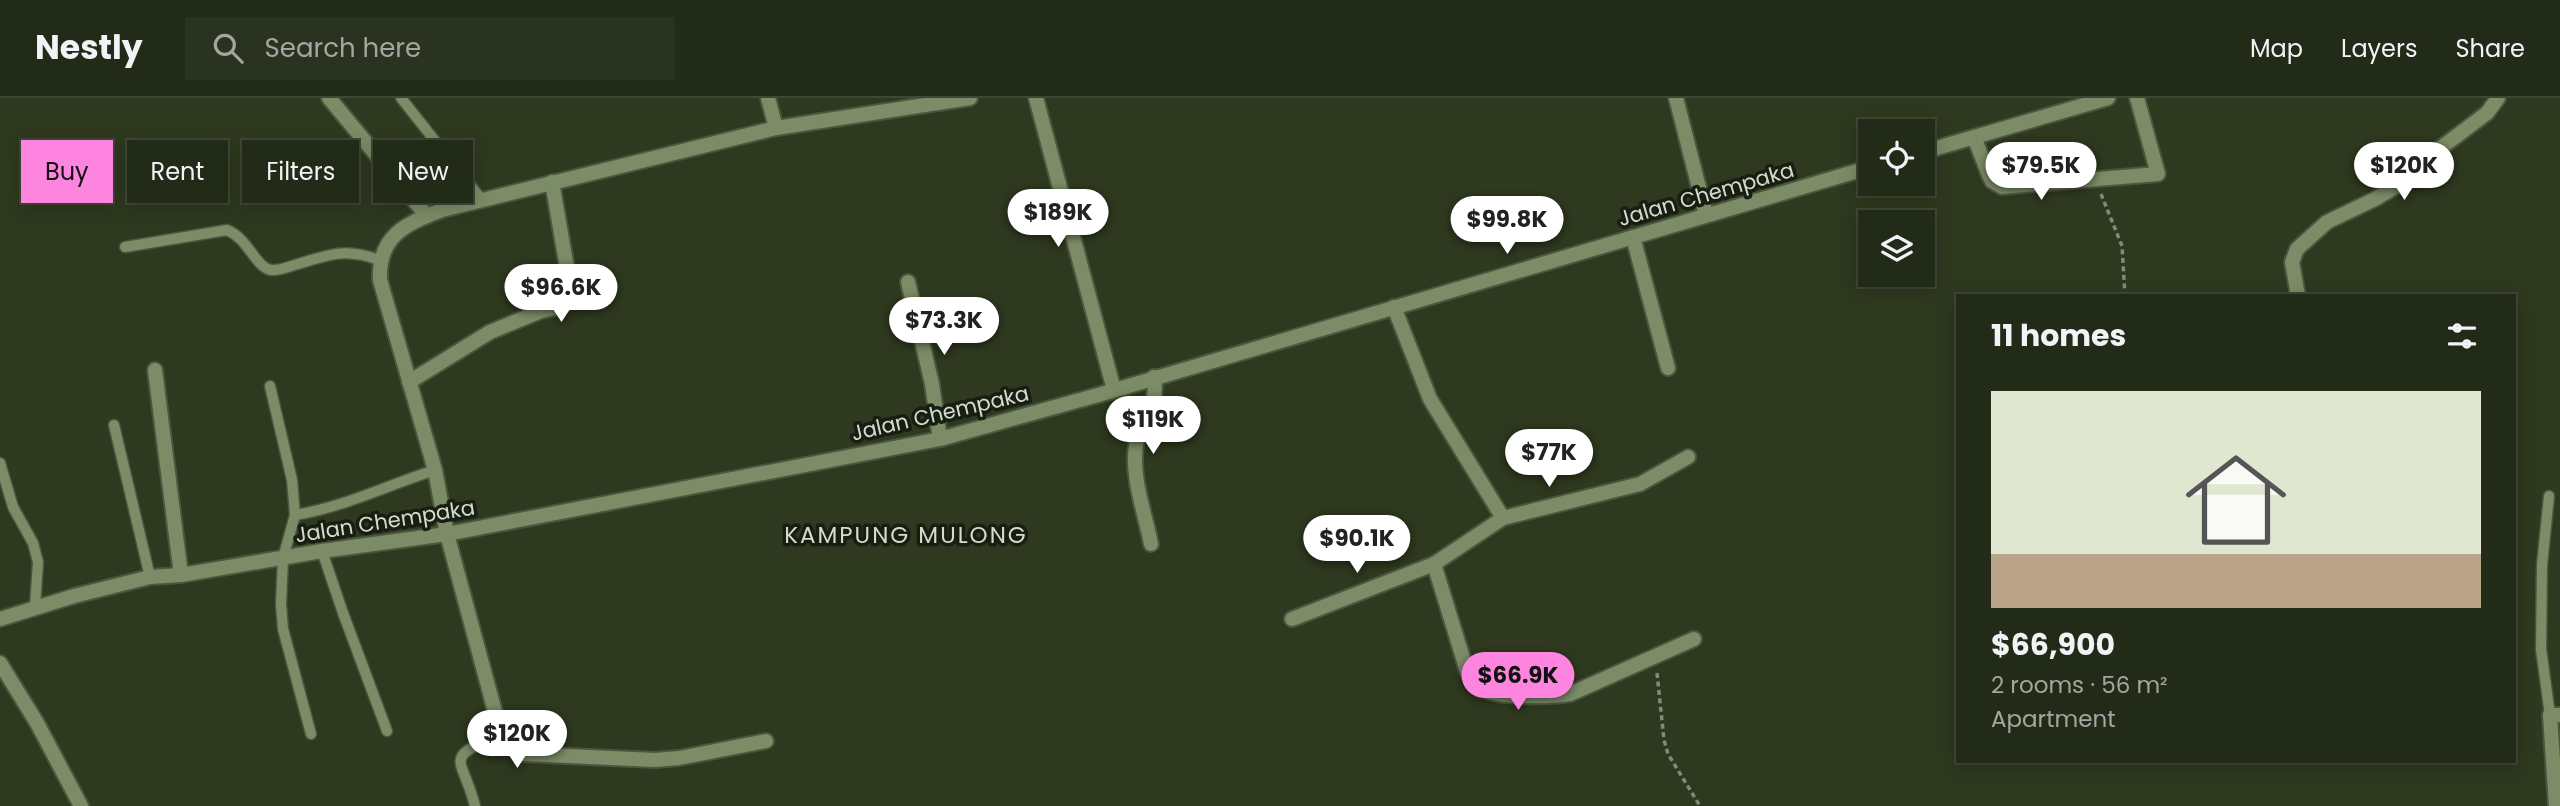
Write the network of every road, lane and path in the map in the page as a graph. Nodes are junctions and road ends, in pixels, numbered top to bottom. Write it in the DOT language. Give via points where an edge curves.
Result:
graph roads {
  1 [pos="329,98"];
  2 [pos="401,98"];
  3 [pos="768,98"];
  4 [pos="970,98"];
  5 [pos="1036,98"];
  6 [pos="1675,98"];
  7 [pos="2108,98"];
  8 [pos="2137,98"];
  9 [pos="2498,98"];
  10 [pos="776,128"];
  11 [pos="1974,137"];
  12 [pos="1935,148"];
  13 [pos="1858,171"];
  14 [pos="2094,179"];
  15 [pos="552,182"];
  16 [pos="482,200"];
  17 [pos="1706,215"];
  18 [pos="427,216"];
  19 [pos="1633,237"];
  20 [pos="125,247"];
  21 [pos="379,260"];
  22 [pos="908,282"];
  23 [pos="2126,294"];
  24 [pos="2298,294"];
  25 [pos="1394,307"];
  26 [pos="1668,368"];
  27 [pos="155,370"];
  28 [pos="1154,377"];
  29 [pos="409,382"];
  30 [pos="270,386"];
  31 [pos="1114,390"];
  32 [pos="114,425"];
  33 [pos="940,439"];
  34 [pos="1688,457"];
  35 [pos="0,463"];
  36 [pos="435,470"];
  37 [pos="2549,496"];
  38 [pos="295,515"];
  39 [pos="1503,518"];
  40 [pos="447,534"];
  41 [pos="1151,544"];
  42 [pos="322,551"];
  43 [pos="283,558"];
  44 [pos="1434,564"];
  45 [pos="181,575"];
  46 [pos="150,578"];
  47 [pos="35,607"];
  48 [pos="0,619"];
  49 [pos="1292,619"];
  50 [pos="1694,639"];
  51 [pos="1651,658"];
  52 [pos="0,663"];
  53 [pos="2555,715"];
  54 [pos="387,731"];
  55 [pos="311,734"];
  56 [pos="501,734"];
  57 [pos="766,741"];
  58 [pos="81,806"];
  59 [pos="475,806"];
  60 [pos="1700,806"];
  61 [pos="2556,806"];
  1 -- 18 [label="street"];
  2 -- 16 [label="lane"];
  3 -- 10 [label="street"];
  4 -- 10 [label="street"];
  5 -- 31 [label="street"];
  6 -- 17 [label="street"];
  7 -- 11 [label="street"];
  8 -- 14 [label="street" via="2158,174"];
  9 -- 24 [label="street" via="2487,113 2434,153 2413,176 2327,222 2297,249 2292,262"];
  10 -- 15 [label="street"];
  11 -- 12 [label="street"];
  11 -- 14 [label="street" via="1989,176 2002,187"];
  13 -- 17 [label="street, Jalan Chempaka"];
  14 -- 23 [label="path" via="2122,246"];
  15 -- 16 [label="street"];
  15 -- 29 [label="street" via="569,301 490,332"];
  16 -- 18 [label="street"];
  17 -- 19 [label="street, Jalan Chempaka"];
  18 -- 21 [label="street" via="402,229"];
  19 -- 25 [label="street, Jalan Chempaka"];
  19 -- 26 [label="street"];
  20 -- 21 [label="lane" via="227,230 238,234 270,270 337,254 358,253"];
  21 -- 29 [label="street" via="380,281"];
  22 -- 33 [label="street"];
  25 -- 28 [label="street, Jalan Chempaka"];
  25 -- 39 [label="street" via="1430,400"];
  27 -- 45 [label="street"];
  28 -- 31 [label="street, Jalan Chempaka"];
  28 -- 41 [label="street" via="1156,392 1136,445 1135,464"];
  29 -- 36 [label="street"];
  30 -- 38 [label="lane" via="292,480"];
  31 -- 33 [label="street, Jalan Chempaka"];
  32 -- 46 [label="lane"];
  33 -- 40 [label="street, Jalan Chempaka"];
  34 -- 39 [label="street" via="1640,484"];
  35 -- 47 [label="lane" via="13,507 38,562"];
  36 -- 38 [label="lane" via="359,499"];
  36 -- 40 [label="street"];
  37 -- 53 [label="lane" via="2541,649"];
  38 -- 43 [label="lane"];
  39 -- 44 [label="street"];
  40 -- 42 [label="street, Jalan Chempaka"];
  40 -- 56 [label="street"];
  42 -- 43 [label="street, Jalan Chempaka"];
  42 -- 54 [label="lane"];
  43 -- 45 [label="street, Jalan Chempaka"];
  43 -- 55 [label="lane" via="284,629"];
  44 -- 49 [label="street"];
  44 -- 51 [label="street" via="1467,671 1486,691 1554,697 1570,694"];
  45 -- 46 [label="street, Jalan Chempaka"];
  46 -- 47 [label="street, Jalan Chempaka"];
  47 -- 48 [label="street, Jalan Chempaka"];
  50 -- 51 [label="street"];
  51 -- 60 [label="path" via="1668,754"];
  52 -- 58 [label="street"];
  53 -- 61 [label="street"];
  56 -- 57 [label="street" via="514,751 524,754 655,760"];
  56 -- 59 [label="lane" via="462,754 459,763"];
}
